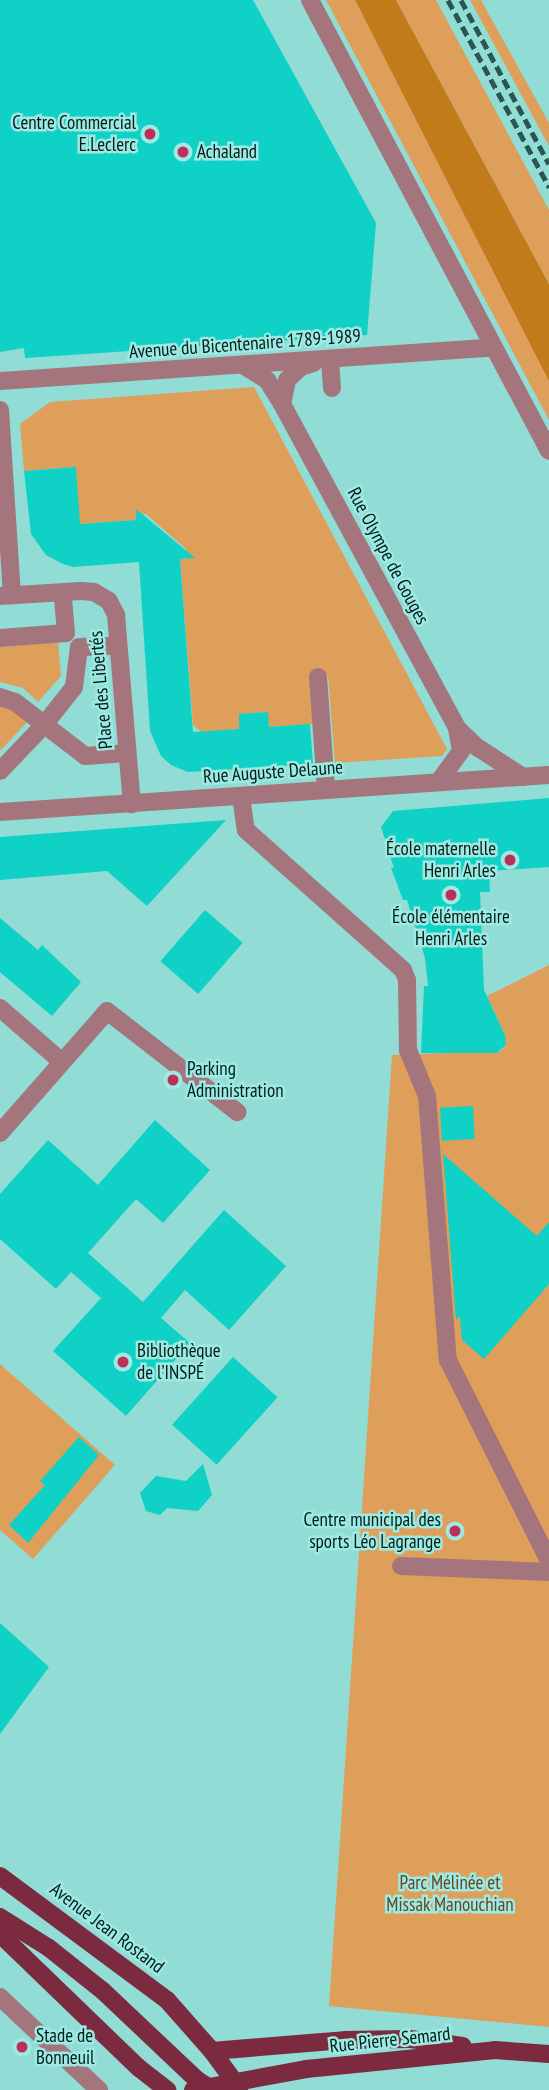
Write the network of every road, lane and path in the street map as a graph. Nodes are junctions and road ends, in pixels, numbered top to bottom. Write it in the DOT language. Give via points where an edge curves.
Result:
graph roads {
  1 [pos="310,0"];
  2 [pos="493,347"];
  3 [pos="325,360"];
  4 [pos="243,365"];
  5 [pos="0,381"];
  6 [pos="332,388"];
  7 [pos="282,404"];
  8 [pos="0,410"];
  9 [pos="549,451"];
  10 [pos="6,596"];
  11 [pos="63,601"];
  12 [pos="66,634"];
  13 [pos="0,638"];
  14 [pos="109,646"];
  15 [pos="79,647"];
  16 [pos="318,677"];
  17 [pos="0,697"];
  18 [pos="44,725"];
  19 [pos="457,728"];
  20 [pos="117,754"];
  21 [pos="0,771"];
  22 [pos="549,775"];
  23 [pos="523,777"];
  24 [pos="439,782"];
  25 [pos="326,789"];
  26 [pos="241,796"];
  27 [pos="132,804"];
  28 [pos="0,812"];
  29 [pos="0,1008"];
  30 [pos="62,1062"];
  31 [pos="237,1112"];
  32 [pos="0,1133"];
  33 [pos="549,1561"];
  34 [pos="401,1566"];
  35 [pos="549,1572"];
  36 [pos="0,1876"];
  37 [pos="0,1917"];
  38 [pos="0,1934"];
  39 [pos="0,1997"];
  40 [pos="212,2050"];
  41 [pos="495,2050"];
  42 [pos="549,2054"];
  43 [pos="238,2085"];
  44 [pos="205,2089"];
  45 [pos="99,2090"];
  46 [pos="167,2090"];
  1 -- 2 [label="street"];
  2 -- 3 [label="street, Avenue du Bicentenaire 1789-1989"];
  2 -- 9 [label="street"];
  3 -- 4 [label="street, Avenue du Bicentenaire 1789-1989"];
  3 -- 6 [label="street"];
  3 -- 7 [label="street" via="301,367 287,380"];
  4 -- 5 [label="street, Avenue du Bicentenaire 1789-1989"];
  4 -- 7 [label="street, Rue Olympe de Gouges" via="267,380"];
  7 -- 19 [label="street, Rue Olympe de Gouges"];
  8 -- 10 [label="street"];
  10 -- 27 [label="street, Place des Libertés" via="81,591 109,601 116,615"];
  11 -- 12 [label="street"];
  12 -- 13 [label="street"];
  12 -- 15 [label="street"];
  14 -- 15 [label="street"];
  15 -- 18 [label="street" via="74,687"];
  16 -- 25 [label="street"];
  17 -- 18 [label="street" via="15,702"];
  18 -- 20 [label="street" via="85,756"];
  18 -- 21 [label="street"];
  19 -- 23 [label="street, Rue Olympe de Gouges"];
  19 -- 24 [label="street" via="461,751"];
  22 -- 23 [label="street, Rue Auguste Delaune"];
  23 -- 24 [label="street, Rue Auguste Delaune"];
  24 -- 25 [label="street, Rue Auguste Delaune"];
  25 -- 26 [label="street, Rue Auguste Delaune"];
  26 -- 27 [label="street, Rue Auguste Delaune"];
  26 -- 33 [label="street" via="246,830 403,970 407,979 408,1050 427,1096 448,1360"];
  27 -- 28 [label="street, Rue Auguste Delaune"];
  29 -- 30 [label="street"];
  30 -- 31 [label="street" via="107,1011"];
  30 -- 32 [label="street"];
  34 -- 35 [label="street"];
  36 -- 40 [label="main road, Avenue Jean Rostand" via="167,2000"];
  37 -- 44 [label="main road" via="103,1991"];
  38 -- 46 [label="main road"];
  39 -- 45 [label="street"];
  40 -- 41 [label="main road" via="410,2039"];
  40 -- 43 [label="main road, Avenue Jean Rostand"];
  41 -- 42 [label="main road, Rue Pierre Semard"];
  41 -- 43 [label="main road, Rue Pierre Semard" via="306,2069"];
  43 -- 44 [label="main road, Rue Pierre Semard"];
}
